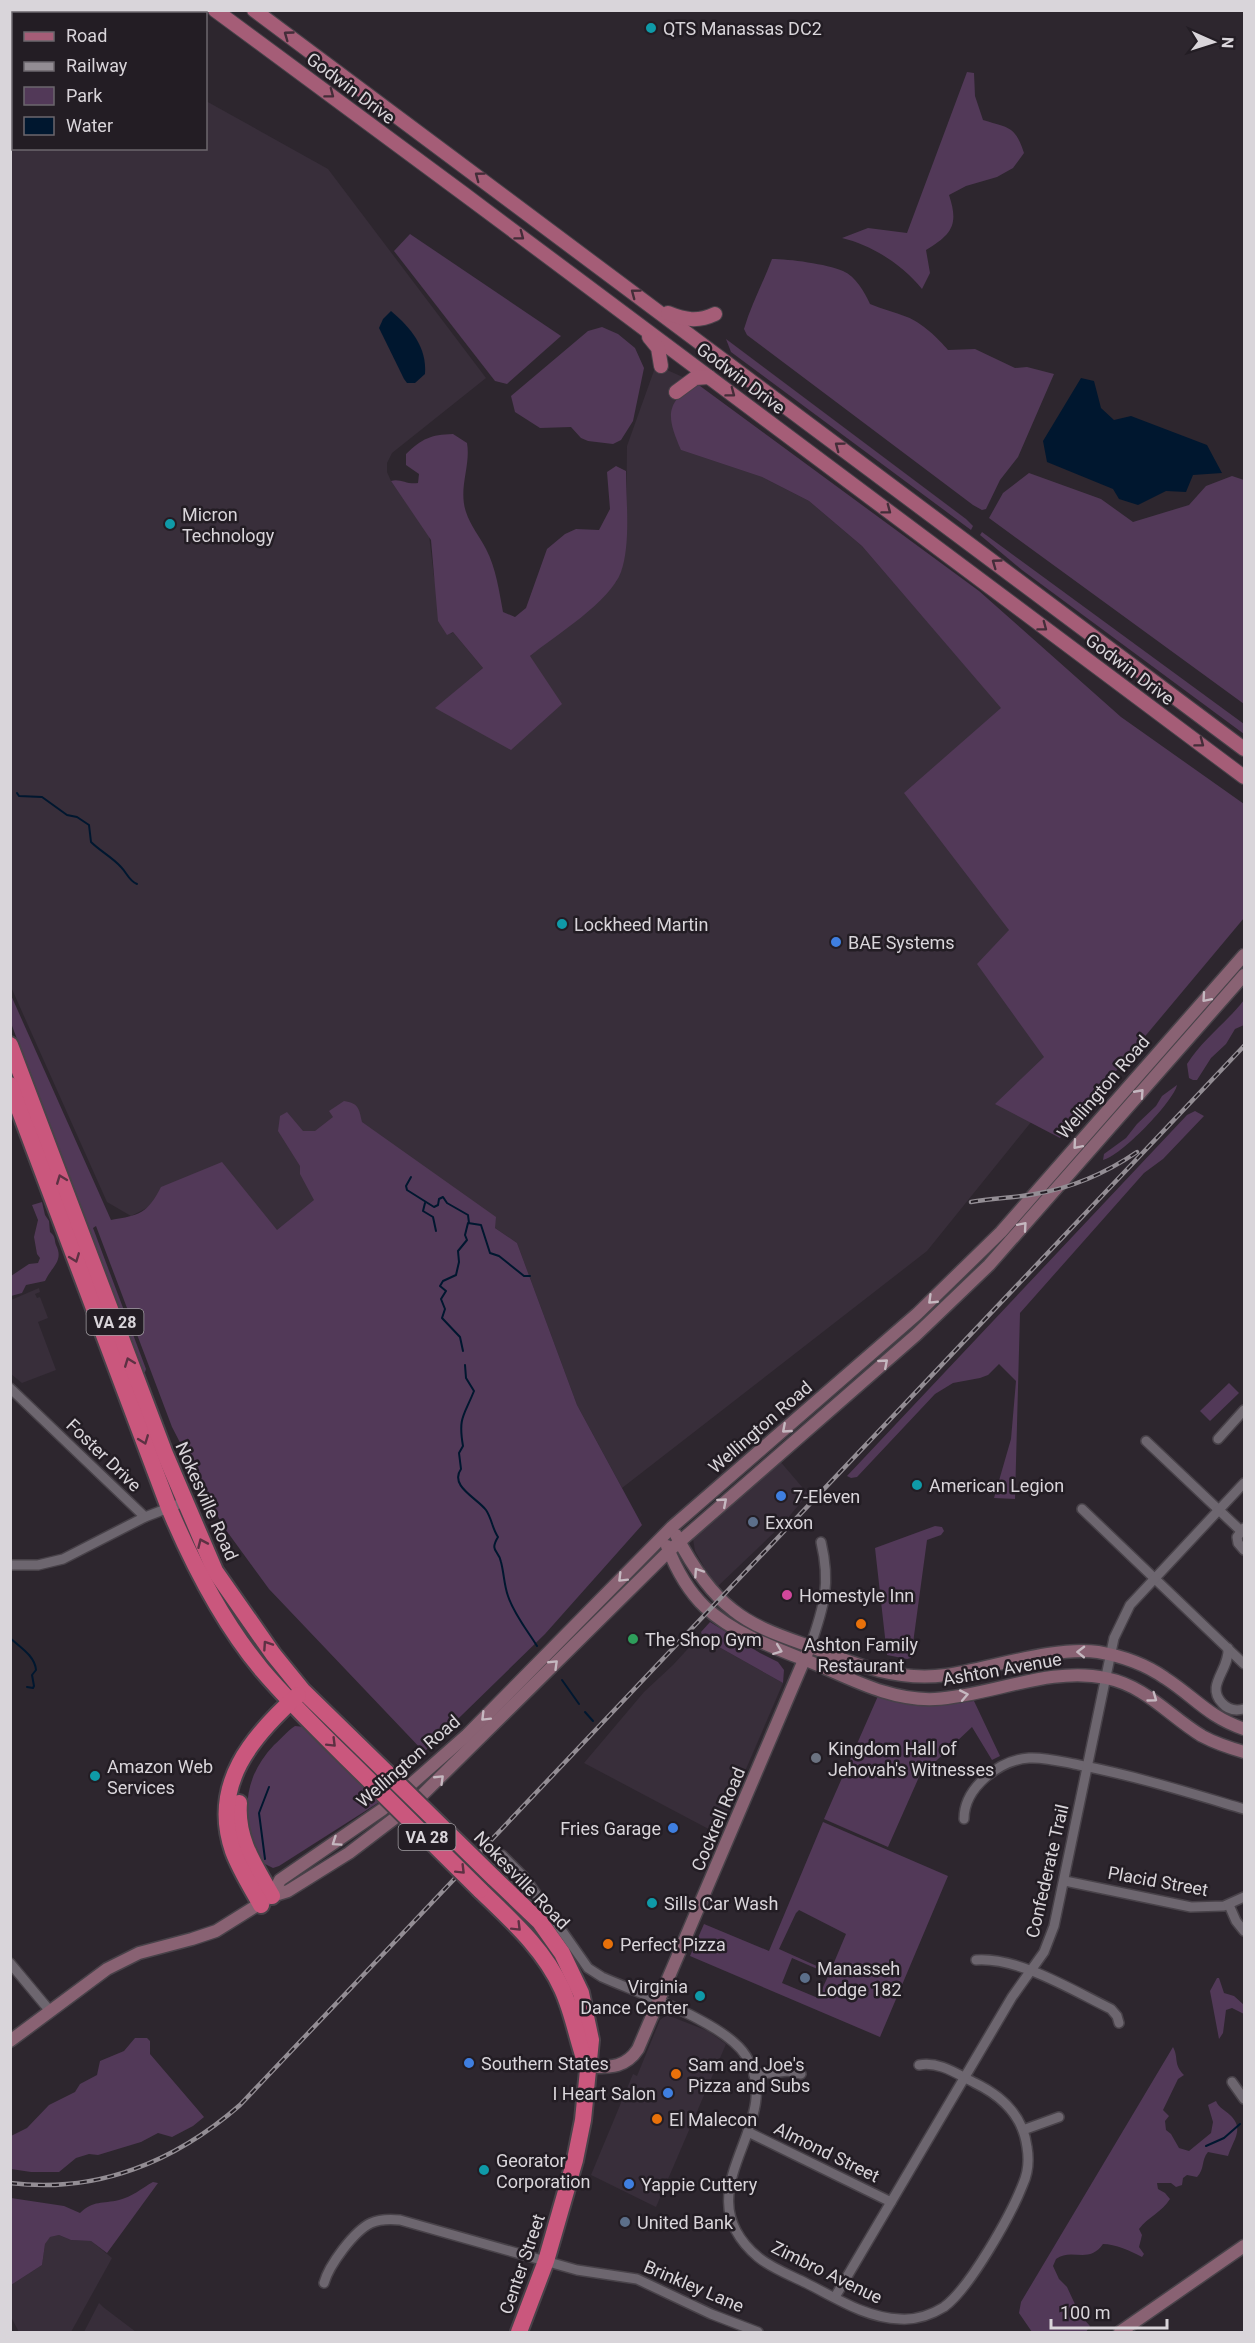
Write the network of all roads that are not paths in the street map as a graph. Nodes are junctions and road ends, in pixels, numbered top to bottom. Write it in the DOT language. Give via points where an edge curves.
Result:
graph roads {
  1 [pos="215,10"];
  2 [pos="254,10"];
  3 [pos="656,309"];
  4 [pos="715,314"];
  5 [pos="638,324"];
  6 [pos="661,366"];
  7 [pos="709,377"];
  8 [pos="676,392"];
  9 [pos="1245,749"];
  10 [pos="1245,777"];
  11 [pos="1245,954"];
  12 [pos="1245,975"];
  13 [pos="10,1045"];
  14 [pos="10,1085"];
  15 [pos="10,1388"];
  16 [pos="1245,1410"];
  17 [pos="1218,1439"];
  18 [pos="1146,1441"];
  19 [pos="1245,1483"];
  20 [pos="176,1505"];
  21 [pos="1082,1509"];
  22 [pos="1218,1511"];
  23 [pos="145,1517"];
  24 [pos="672,1527"];
  25 [pos="1242,1529"];
  26 [pos="663,1536"];
  27 [pos="679,1541"];
  28 [pos="821,1542"];
  29 [pos="1245,1550"];
  30 [pos="669,1551"];
  31 [pos="10,1565"];
  32 [pos="1154,1577"];
  33 [pos="810,1647"];
  34 [pos="1228,1648"];
  35 [pos="1111,1655"];
  36 [pos="804,1660"];
  37 [pos="1245,1664"];
  38 [pos="1106,1678"];
  39 [pos="301,1700"];
  40 [pos="1245,1709"];
  41 [pos="1245,1729"];
  42 [pos="1245,1752"];
  43 [pos="1087,1767"];
  44 [pos="1245,1809"];
  45 [pos="964,1819"];
  46 [pos="502,1855"];
  47 [pos="1065,1881"];
  48 [pos="1245,1897"];
  49 [pos="267,1900"];
  50 [pos="1229,1905"];
  51 [pos="1245,1931"];
  52 [pos="976,1960"];
  53 [pos="10,1963"];
  54 [pos="1030,1972"];
  55 [pos="659,2002"];
  56 [pos="50,2011"];
  57 [pos="1119,2023"];
  58 [pos="10,2041"];
  59 [pos="919,2065"];
  60 [pos="587,2067"];
  61 [pos="754,2074"];
  62 [pos="801,2074"];
  63 [pos="966,2078"];
  64 [pos="1232,2082"];
  65 [pos="1245,2099"];
  66 [pos="1059,2117"];
  67 [pos="1023,2130"];
  68 [pos="748,2132"];
  69 [pos="891,2202"];
  70 [pos="1245,2246"];
  71 [pos="546,2261"];
  72 [pos="324,2283"];
  73 [pos="835,2297"];
  74 [pos="519,2332"];
  75 [pos="758,2332"];
  76 [pos="1120,2332"];
  1 -- 5 [label="main road, Godwin Drive, one-way"];
  3 -- 2 [label="main road, Godwin Drive, one-way"];
  3 -- 4 [label="main road" via="691,320"];
  9 -- 3 [label="main road, Godwin Drive, one-way"];
  5 -- 6 [label="main road" via="658,348"];
  5 -- 7 [label="main road, Godwin Drive"];
  7 -- 8 [label="main road" via="695,378"];
  7 -- 10 [label="main road, Godwin Drive, one-way"];
  11 -- 24 [label="main road, Wellington Road, one-way" via="1002,1233 917,1314"];
  27 -- 12 [label="main road, Wellington Road, one-way" via="916,1335 989,1265"];
  20 -- 13 [label="highway, Nokesville Road / VA 28, one-way"];
  14 -- 20 [label="highway, Nokesville Road / VA 28, one-way"];
  15 -- 23 [label="street, Foster Drive"];
  16 -- 17 [label="street"];
  18 -- 22 [label="street"];
  19 -- 22 [label="street, Confederate Trail"];
  20 -- 23 [label="street, Foster Drive"];
  20 -- 39 [label="highway, Nokesville Road / VA 28"];
  21 -- 32 [label="street"];
  22 -- 25 [label="street"];
  22 -- 32 [label="street, Confederate Trail"];
  23 -- 31 [label="street" via="64,1558 38,1565"];
  24 -- 26 [label="main road, Wellington Road"];
  24 -- 27 [label="main road, Ashton Avenue"];
  25 -- 29 [label="street" via="1237,1540"];
  26 -- 30 [label="main road, Ashton Avenue"];
  26 -- 49 [label="main road, Wellington Road, one-way" via="467,1735 383,1809 280,1880"];
  27 -- 30 [label="main road, Wellington Road"];
  33 -- 27 [label="main road, Ashton Avenue, one-way" via="754,1624 731,1609 704,1581"];
  28 -- 33 [label="street, Cockrell Road" via="826,1584"];
  30 -- 36 [label="main road, Ashton Avenue, one-way" via="685,1583 710,1611 741,1633"];
  49 -- 30 [label="main road, Wellington Road, one-way" via="349,1853 412,1805"];
  32 -- 34 [label="street"];
  32 -- 35 [label="street, Confederate Trail" via="1123,1616"];
  35 -- 33 [label="main road, Ashton Avenue, one-way" via="1065,1652 944,1675 911,1676 868,1669"];
  33 -- 36 [label="main road, Cockrell Road"];
  34 -- 37 [label="street"];
  34 -- 40 [label="street" via="1216,1694 1224,1706"];
  35 -- 38 [label="street, Confederate Trail"];
  35 -- 41 [label="main road, Ashton Avenue" via="1153,1670 1208,1712"];
  36 -- 38 [label="main road, Ashton Avenue, one-way" via="885,1692 931,1699 1052,1677"];
  36 -- 55 [label="main road, Cockrell Road"];
  38 -- 42 [label="main road, Ashton Avenue, one-way" via="1144,1692 1202,1735"];
  38 -- 43 [label="street, Confederate Trail"];
  39 -- 49 [label="highway" via="247,1750 230,1789 230,1841 239,1865"];
  39 -- 60 [label="highway, Nokesville Road / VA 28, one-way, bridge" via="374,1785 526,1935 551,1967 568,2002"];
  39 -- 60 [label="highway, Nokesville Road / VA 28, bridge" via="387,1773 540,1922 575,1979 585,2008 591,2040"];
  43 -- 44 [label="street" via="1159,1783"];
  43 -- 45 [label="street" via="1038,1758 1005,1764 972,1794"];
  43 -- 47 [label="street, Confederate Trail"];
  46 -- 55 [label="street, Zimbro Avenue" via="525,1878 588,1968"];
  47 -- 50 [label="street, Placid Street" via="1191,1907"];
  47 -- 54 [label="street, Confederate Trail" via="1052,1934"];
  48 -- 50 [label="street, Placid Street"];
  49 -- 56 [label="main road, Wellington Road" via="208,1934 139,1953 107,1969"];
  50 -- 51 [label="street"];
  52 -- 54 [label="street" via="1000,1960"];
  53 -- 56 [label="street"];
  54 -- 57 [label="street" via="1111,2009"];
  54 -- 63 [label="street, Confederate Trail"];
  55 -- 60 [label="main road, Cockrell Road" via="629,2061 618,2066"];
  55 -- 61 [label="street, Zimbro Avenue" via="727,2034 745,2054"];
  56 -- 58 [label="main road, Wellington Road"];
  59 -- 63 [label="street, Zimbro Avenue" via="942,2066"];
  60 -- 71 [label="highway, Center Street / VA 28" via="580,2136"];
  61 -- 62 [label="street"];
  61 -- 68 [label="street, Zimbro Avenue" via="757,2092"];
  63 -- 67 [label="street, Zimbro Avenue" via="1002,2099"];
  63 -- 69 [label="street, Confederate Trail"];
  64 -- 65 [label="street"];
  66 -- 67 [label="street"];
  67 -- 73 [label="street, Zimbro Avenue" via="1028,2160 1023,2184 983,2258 953,2299 933,2313 904,2319 878,2316"];
  68 -- 69 [label="street, Almond Street"];
  68 -- 73 [label="street, Zimbro Avenue" via="729,2191 730,2213 738,2234 765,2262"];
  69 -- 73 [label="street, Confederate Trail"];
  70 -- 76 [label="main road"];
  71 -- 72 [label="street, Brinkley Lane" via="390,2219 370,2223 360,2231 327,2272"];
  71 -- 74 [label="highway, Center Street / VA 28"];
  71 -- 75 [label="street, Brinkley Lane" via="589,2273 637,2279"];
}
